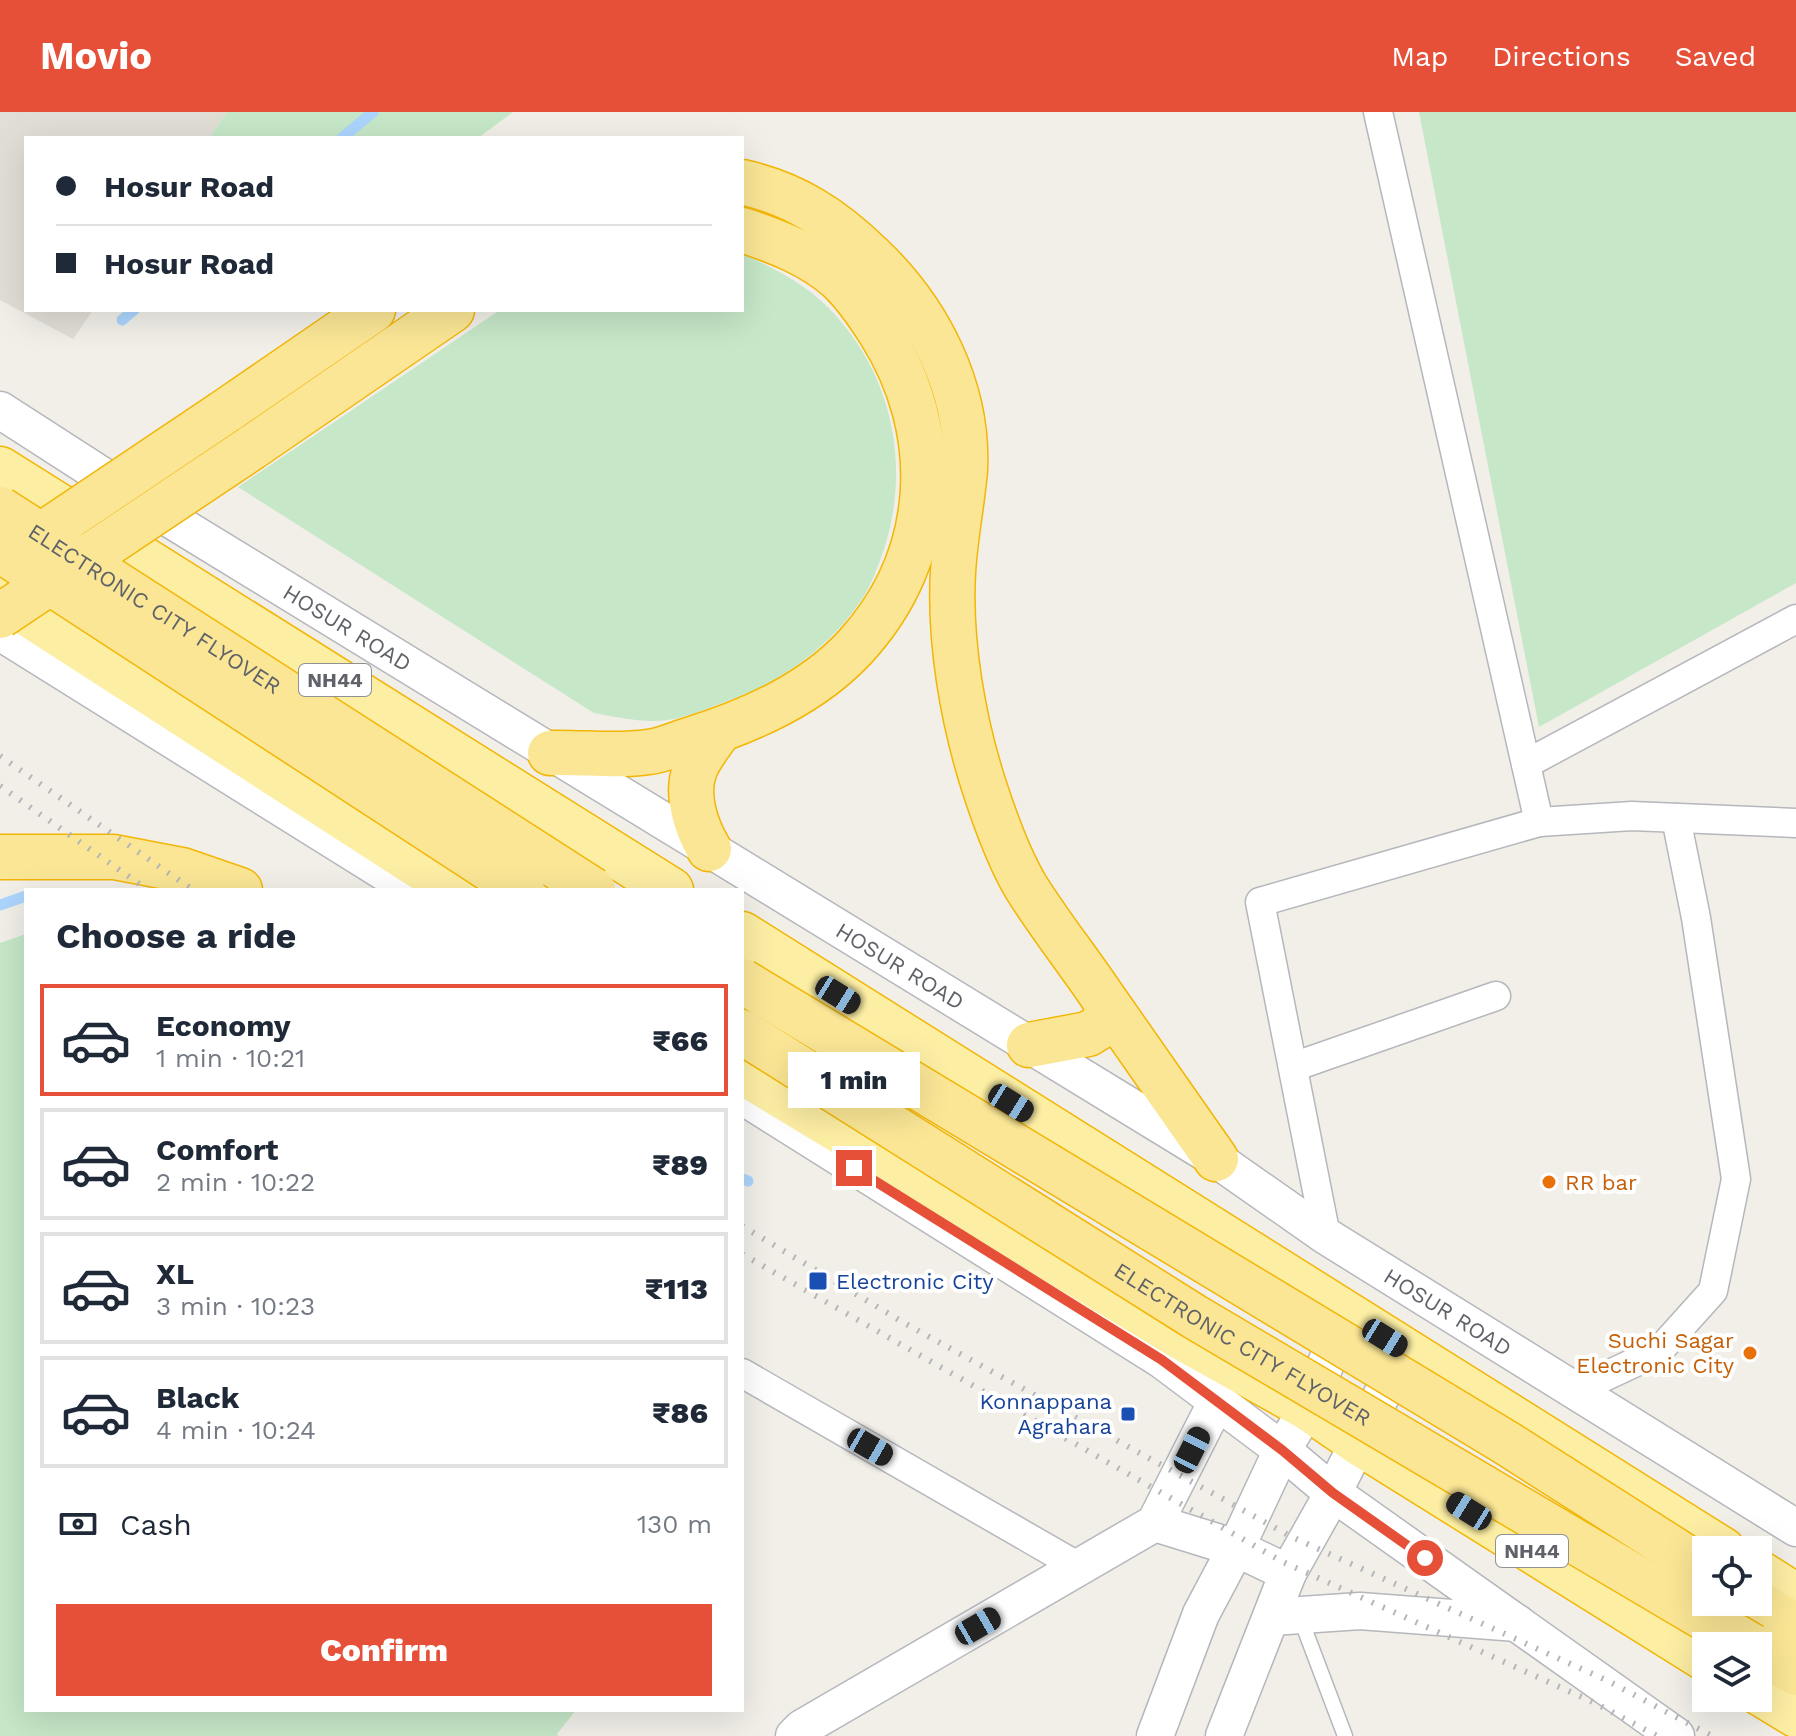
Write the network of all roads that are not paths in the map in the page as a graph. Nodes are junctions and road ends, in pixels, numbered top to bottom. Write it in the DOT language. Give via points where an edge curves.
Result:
graph roads {
  1 [pos="1378,112"];
  2 [pos="744,183"];
  3 [pos="744,231"];
  4 [pos="370,312"];
  5 [pos="449,312"];
  6 [pos="0,410"];
  7 [pos="0,469"];
  8 [pos="0,509"];
  9 [pos="0,550"];
  10 [pos="0,563"];
  11 [pos="0,596"];
  12 [pos="0,616"];
  13 [pos="1796,619"];
  14 [pos="0,632"];
  15 [pos="719,731"];
  16 [pos="550,753"];
  17 [pos="1526,764"];
  18 [pos="1676,818"];
  19 [pos="1539,822"];
  20 [pos="1796,823"];
  21 [pos="709,849"];
  22 [pos="0,857"];
  23 [pos="234,888"];
  24 [pos="410,888"];
  25 [pos="453,888"];
  26 [pos="519,888"];
  27 [pos="590,888"];
  28 [pos="668,888"];
  29 [pos="744,935"];
  30 [pos="744,982"];
  31 [pos="1496,996"];
  32 [pos="1110,1008"];
  33 [pos="744,1033"];
  34 [pos="1029,1045"];
  35 [pos="1293,1067"];
  36 [pos="744,1073"];
  37 [pos="744,1097"];
  38 [pos="1216,1159"];
  39 [pos="1326,1236"];
  40 [pos="1346,1313"];
  41 [pos="1404,1350"];
  42 [pos="744,1374"];
  43 [pos="1574,1391"];
  44 [pos="1217,1401"];
  45 [pos="1308,1408"];
  46 [pos="1358,1442"];
  47 [pos="1282,1450"];
  48 [pos="1333,1493"];
  49 [pos="1155,1523"];
  50 [pos="1796,1528"];
  51 [pos="1701,1536"];
  52 [pos="1236,1548"];
  53 [pos="1692,1561"];
  54 [pos="1079,1567"];
  55 [pos="1288,1573"];
  56 [pos="1772,1581"];
  57 [pos="1796,1596"];
  58 [pos="1772,1612"];
  59 [pos="1286,1616"];
  60 [pos="1517,1623"];
  61 [pos="1796,1627"];
  62 [pos="1728,1632"];
  63 [pos="1692,1650"];
  64 [pos="1772,1658"];
  65 [pos="1796,1673"];
  66 [pos="1772,1700"];
  67 [pos="1796,1715"];
  68 [pos="794,1736"];
  69 [pos="1155,1736"];
  70 [pos="1224,1736"];
  71 [pos="1345,1736"];
  72 [pos="1676,1736"];
  1 -- 17 [label="street"];
  2 -- 32 [label="highway" via="799,201 846,232 914,303 938,343 962,425 965,469 953,572 953,631 971,736 984,785 1025,884"];
  3 -- 15 [label="highway" via="794,249 839,279 867,310 896,357 916,411 925,458 913,551 892,601 855,647 812,683 771,709"];
  4 -- 10 [label="highway, bridge"];
  5 -- 12 [label="highway, bridge"];
  6 -- 16 [label="street, HOSUR ROAD"];
  7 -- 28 [label="highway, NH44"];
  8 -- 27 [label="highway, ELECTRONIC CITY FLYOVER, bridge"];
  9 -- 26 [label="highway, ELECTRONIC CITY FLYOVER, bridge"];
  11 -- 25 [label="highway"];
  13 -- 17 [label="street"];
  14 -- 24 [label="street"];
  15 -- 16 [label="highway" via="649,752"];
  15 -- 21 [label="highway" via="695,770 691,796"];
  16 -- 21 [label="street, HOSUR ROAD"];
  17 -- 19 [label="street"];
  18 -- 19 [label="street"];
  18 -- 20 [label="street"];
  18 -- 43 [label="street" via="1736,1179 1713,1291 1659,1351"];
  19 -- 35 [label="street" via="1260,902"];
  21 -- 34 [label="street, HOSUR ROAD"];
  22 -- 23 [label="highway" via="114,857 182,870"];
  29 -- 40 [label="highway"];
  30 -- 53 [label="highway, bridge"];
  31 -- 35 [label="street"];
  32 -- 34 [label="highway" via="1101,1026 1088,1034"];
  32 -- 38 [label="highway"];
  33 -- 62 [label="highway, ELECTRONIC CITY FLYOVER, bridge" via="1195,1317"];
  34 -- 38 [label="street, HOSUR ROAD"];
  35 -- 39 [label="street"];
  36 -- 45 [label="highway, NH44" via="1177,1335"];
  37 -- 44 [label="street" via="1162,1360"];
  38 -- 39 [label="street, HOSUR ROAD"];
  39 -- 43 [label="street, HOSUR ROAD"];
  40 -- 41 [label="highway"];
  40 -- 45 [label="street"];
  41 -- 46 [label="street"];
  41 -- 51 [label="highway"];
  42 -- 54 [label="street"];
  43 -- 50 [label="street, HOSUR ROAD"];
  44 -- 47 [label="street"];
  44 -- 49 [label="street"];
  45 -- 46 [label="highway, NH44"];
  45 -- 47 [label="street"];
  46 -- 48 [label="street"];
  46 -- 63 [label="highway, NH44"];
  47 -- 48 [label="street"];
  47 -- 52 [label="street"];
  48 -- 55 [label="street"];
  48 -- 60 [label="street"];
  49 -- 52 [label="street"];
  49 -- 54 [label="street"];
  52 -- 55 [label="street"];
  52 -- 69 [label="street" via="1201,1614"];
  54 -- 68 [label="street"];
  55 -- 59 [label="street"];
  56 -- 57 [label="highway"];
  58 -- 61 [label="highway"];
  59 -- 60 [label="street" via="1360,1611"];
  59 -- 70 [label="street"];
  59 -- 71 [label="lane"];
  60 -- 72 [label="street"];
  64 -- 65 [label="highway"];
  66 -- 67 [label="highway"];
}
